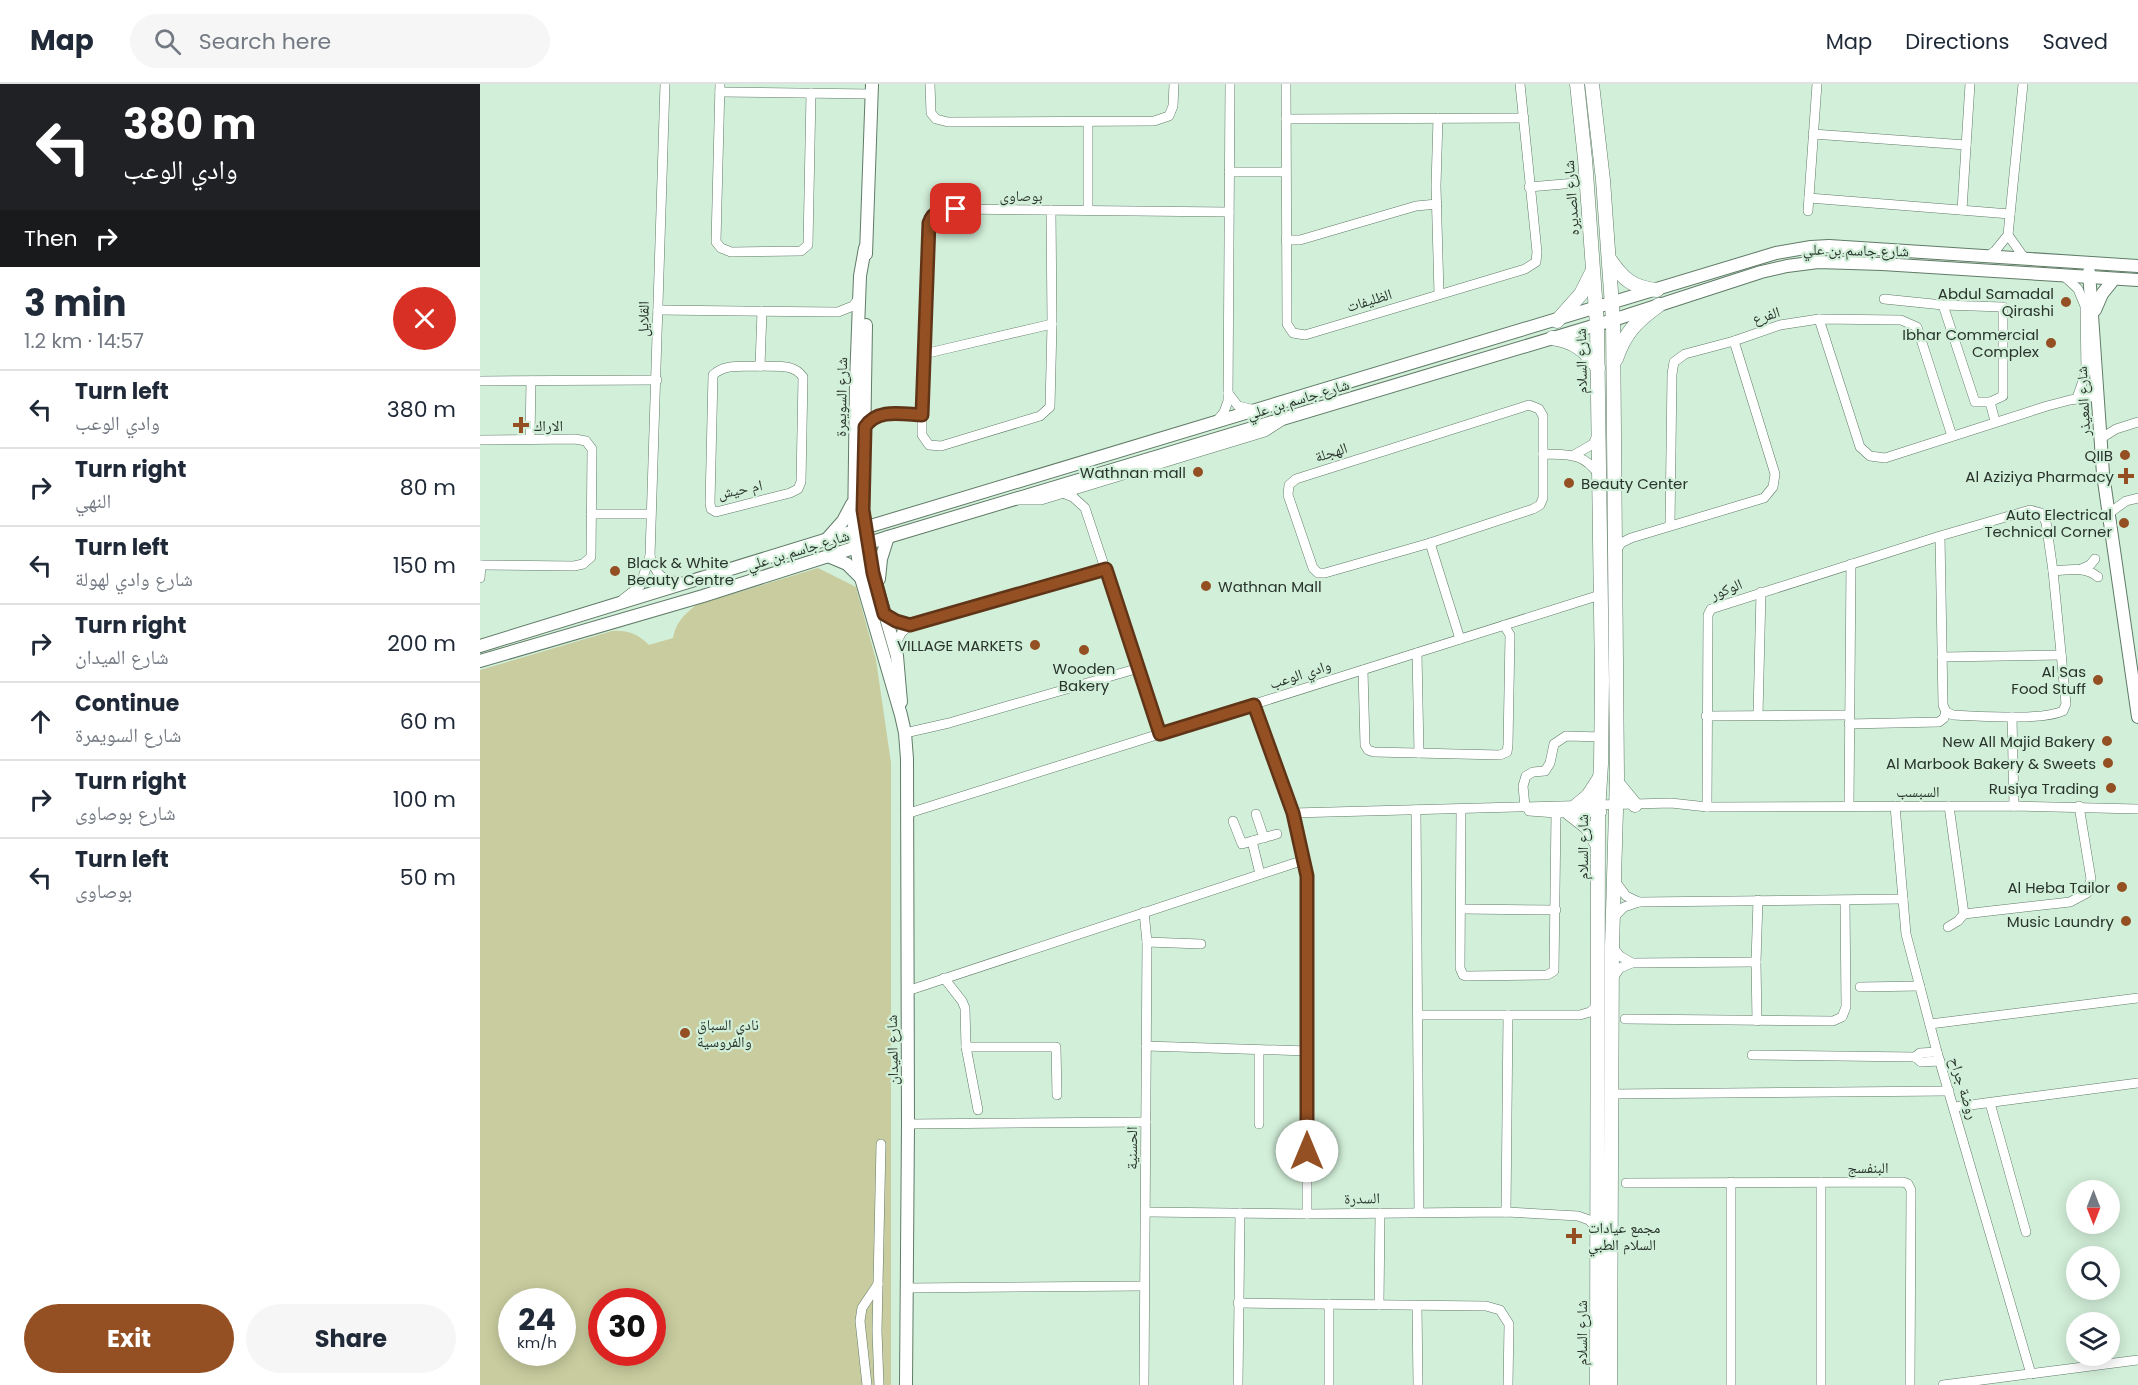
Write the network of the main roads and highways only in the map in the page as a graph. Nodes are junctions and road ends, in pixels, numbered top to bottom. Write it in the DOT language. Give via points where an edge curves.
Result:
graph roads {
  1 [pos="1577,84"];
  2 [pos="1592,84"];
  3 [pos="1610,260"];
  4 [pos="1593,270"];
  5 [pos="1657,291"];
  6 [pos="1659,305"];
  7 [pos="1596,309"];
  8 [pos="1557,321"];
  9 [pos="1552,338"];
  10 [pos="1613,366"];
  11 [pos="1598,368"];
  12 [pos="1600,777"];
  13 [pos="1617,783"];
  14 [pos="1635,805"];
  15 [pos="1598,847"];
  16 [pos="1597,1385"];
  17 [pos="1610,1385"];
  1 -- 4 [label="main road, شارع الصديره"];
  2 -- 3 [label="main road"];
  3 -- 5 [label="main road" via="1627,281"];
  3 -- 10 [label="main road, شارع السلام"];
  4 -- 7 [label="main road, شارع الصديره"];
  4 -- 8 [label="main road" via="1581,294"];
  6 -- 10 [label="main road" via="1627,333"];
  7 -- 11 [label="main road, شارع السلام"];
  9 -- 11 [label="main road" via="1580,347"];
  10 -- 13 [label="main road, شارع السلام"];
  11 -- 12 [label="main road, شارع السلام"];
  12 -- 15 [label="main road, شارع السلام"];
  12 -- 15 [label="main road" via="1588,796 1567,810 1587,827"];
  13 -- 14 [label="main road"];
  13 -- 17 [label="main road, شارع السلام" via="1612,946"];
  15 -- 16 [label="main road, شارع السلام"];
}
